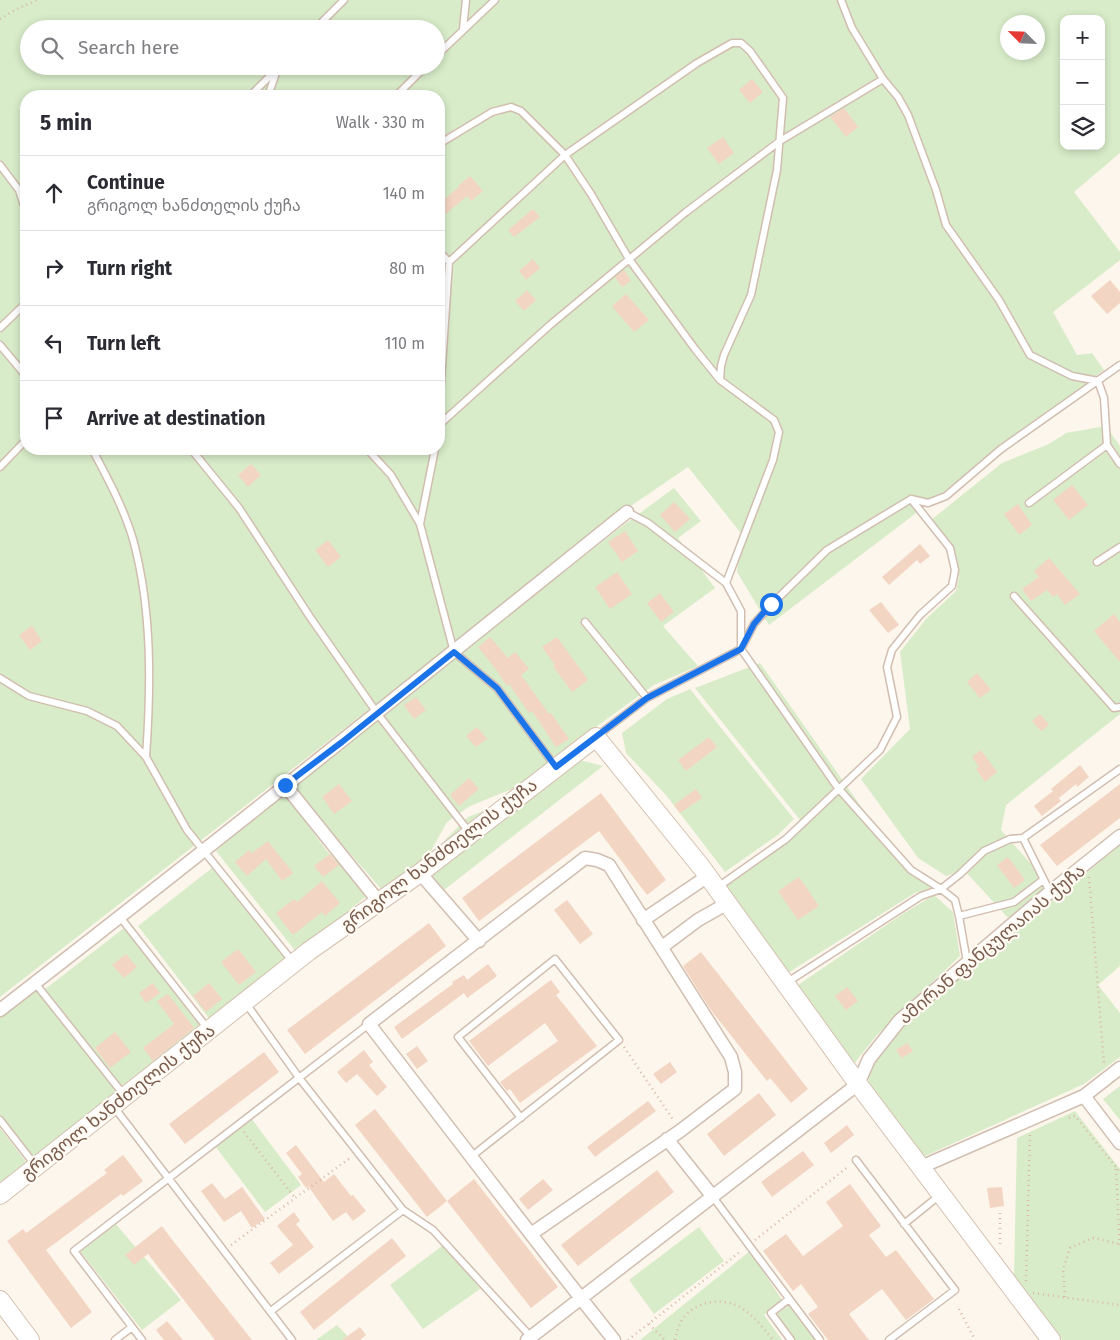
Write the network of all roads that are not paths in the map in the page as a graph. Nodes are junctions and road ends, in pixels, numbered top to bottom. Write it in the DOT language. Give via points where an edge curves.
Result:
graph roads {
  1 [pos="344,0"];
  2 [pos="466,0"];
  3 [pos="495,0"];
  4 [pos="841,0"];
  5 [pos="324,20"];
  6 [pos="463,28"];
  7 [pos="445,47"];
  8 [pos="272,75"];
  9 [pos="276,75"];
  10 [pos="417,75"];
  11 [pos="883,79"];
  12 [pos="256,90"];
  13 [pos="270,90"];
  14 [pos="402,90"];
  15 [pos="445,140"];
  16 [pos="780,141"];
  17 [pos="565,155"];
  18 [pos="0,164"];
  19 [pos="20,190"];
  20 [pos="445,258"];
  21 [pos="630,259"];
  22 [pos="449,262"];
  23 [pos="20,309"];
  24 [pos="445,322"];
  25 [pos="0,328"];
  26 [pos="0,345"];
  27 [pos="1120,365"];
  28 [pos="20,369"];
  29 [pos="720,380"];
  30 [pos="1098,381"];
  31 [pos="445,420"];
  32 [pos="1107,445"];
  33 [pos="20,446"];
  34 [pos="95,455"];
  35 [pos="196,455"];
  36 [pos="372,455"];
  37 [pos="434,455"];
  38 [pos="1120,464"];
  39 [pos="0,467"];
  40 [pos="911,499"];
  41 [pos="1029,503"];
  42 [pos="627,512"];
  43 [pos="420,524"];
  44 [pos="1120,547"];
  45 [pos="1097,562"];
  46 [pos="726,583"];
  47 [pos="1014,596"];
  48 [pos="585,622"];
  49 [pos="741,649"];
  50 [pos="454,652"];
  51 [pos="0,678"];
  52 [pos="647,698"];
  53 [pos="1120,707"];
  54 [pos="377,713"];
  55 [pos="596,737"];
  56 [pos="146,757"];
  57 [pos="556,767"];
  58 [pos="1120,769"];
  59 [pos="285,785"];
  60 [pos="838,788"];
  61 [pos="470,834"];
  62 [pos="1120,836"];
  63 [pos="1023,838"];
  64 [pos="204,850"];
  65 [pos="420,873"];
  66 [pos="1043,880"];
  67 [pos="713,882"];
  68 [pos="941,889"];
  69 [pos="1050,892"];
  70 [pos="379,902"];
  71 [pos="728,903"];
  72 [pos="120,916"];
  73 [pos="959,916"];
  74 [pos="643,920"];
  75 [pos="479,941"];
  76 [pos="662,947"];
  77 [pos="967,962"];
  78 [pos="294,963"];
  79 [pos="35,983"];
  80 [pos="786,983"];
  81 [pos="245,1002"];
  82 [pos="0,1010"];
  83 [pos="369,1024"];
  84 [pos="208,1030"];
  85 [pos="1120,1068"];
  86 [pos="300,1078"];
  87 [pos="858,1084"];
  88 [pos="1084,1096"];
  89 [pos="119,1101"];
  90 [pos="521,1118"];
  91 [pos="0,1120"];
  92 [pos="667,1139"];
  93 [pos="1120,1143"];
  94 [pos="472,1156"];
  95 [pos="856,1160"];
  96 [pos="36,1166"];
  97 [pos="921,1167"];
  98 [pos="168,1178"];
  99 [pos="941,1194"];
  100 [pos="0,1195"];
  101 [pos="712,1197"];
  102 [pos="403,1210"];
  103 [pos="904,1224"];
  104 [pos="531,1234"];
  105 [pos="581,1298"];
  106 [pos="789,1299"];
  107 [pos="0,1300"];
  108 [pos="271,1311"];
  109 [pos="132,1327"];
  110 [pos="531,1339"];
  111 [pos="30,1340"];
  112 [pos="115,1340"];
  113 [pos="142,1340"];
  114 [pos="292,1340"];
  115 [pos="614,1340"];
  116 [pos="791,1340"];
  117 [pos="820,1340"];
  118 [pos="889,1340"];
  119 [pos="1051,1340"];
  1 -- 5 [label="lane"];
  2 -- 6 [label="lane"];
  3 -- 6 [label="lane"];
  4 -- 11 [label="lane" via="852,28"];
  6 -- 7 [label="lane"];
  8 -- 12 [label="lane"];
  9 -- 13 [label="lane"];
  10 -- 14 [label="lane"];
  11 -- 16 [label="lane"];
  11 -- 30 [label="lane" via="908,115 946,225 999,300 1030,355 1072,376"];
  15 -- 17 [label="lane" via="492,112 511,107 521,111"];
  16 -- 17 [label="lane" via="783,98 750,51 740,43 732,43"];
  16 -- 21 [label="lane"];
  16 -- 29 [label="lane" via="751,295 724,355"];
  17 -- 21 [label="lane"];
  17 -- 22 [label="lane"];
  18 -- 19 [label="lane"];
  20 -- 22 [label="lane"];
  21 -- 29 [label="lane"];
  21 -- 31 [label="lane"];
  22 -- 24 [label="lane"];
  23 -- 25 [label="lane"];
  26 -- 28 [label="lane"];
  27 -- 30 [label="lane"];
  29 -- 46 [label="lane" via="774,420 779,432 773,460"];
  30 -- 32 [label="lane" via="1104,398"];
  30 -- 40 [label="lane" via="1001,450 946,496 928,503"];
  32 -- 38 [label="lane"];
  32 -- 41 [label="lane"];
  33 -- 39 [label="lane"];
  34 -- 56 [label="lane" via="134,543 147,612 149,709"];
  35 -- 54 [label="lane" via="239,508"];
  36 -- 43 [label="lane" via="391,476"];
  37 -- 43 [label="lane"];
  40 -- 49 [label="lane" via="827,550 771,604 754,624"];
  40 -- 60 [label="lane" via="950,548 955,570 952,586 920,616 892,650 887,666 897,717 880,750"];
  42 -- 46 [label="lane" via="648,523"];
  42 -- 50 [label="street"];
  43 -- 50 [label="lane"];
  44 -- 45 [label="lane"];
  46 -- 49 [label="lane" via="741,611"];
  47 -- 53 [label="lane" via="1114,708"];
  48 -- 52 [label="lane"];
  49 -- 52 [label="lane, გრიგოლ ხანძთელის ქუჩა"];
  49 -- 60 [label="lane"];
  50 -- 54 [label="street"];
  50 -- 57 [label="lane" via="497,688"];
  51 -- 56 [label="lane" via="29,696 88,711 117,726"];
  52 -- 55 [label="lane, გრიგოლ ხანძთელის ქუჩა"];
  54 -- 59 [label="street"];
  54 -- 61 [label="lane"];
  55 -- 57 [label="street, გრიგოლ ხანძთელის ქუჩა"];
  55 -- 67 [label="street"];
  56 -- 64 [label="lane" via="187,830"];
  57 -- 61 [label="street, გრიგოლ ხანძთელის ქუჩა"];
  58 -- 63 [label="lane"];
  59 -- 64 [label="street"];
  59 -- 70 [label="street"];
  60 -- 67 [label="lane" via="786,839"];
  60 -- 68 [label="lane" via="911,870"];
  61 -- 65 [label="street, გრიგოლ ხანძთელის ქუჩა"];
  62 -- 69 [label="street, ამირან ფანცულაიას ქუჩა"];
  63 -- 66 [label="lane"];
  63 -- 68 [label="lane" via="1010,839 984,850"];
  64 -- 72 [label="street"];
  64 -- 78 [label="lane"];
  65 -- 70 [label="street, გრიგოლ ხანძთელის ქუჩა"];
  65 -- 75 [label="street"];
  66 -- 69 [label="lane"];
  66 -- 73 [label="lane" via="1014,902"];
  67 -- 71 [label="street"];
  67 -- 74 [label="street"];
  68 -- 73 [label="lane" via="955,900"];
  68 -- 80 [label="lane" via="921,896"];
  69 -- 77 [label="street, ამირან ფანცულაიას ქუჩა"];
  70 -- 78 [label="street, გრიგოლ ხანძთელის ქუჩა"];
  71 -- 76 [label="street"];
  71 -- 80 [label="street"];
  72 -- 79 [label="street"];
  72 -- 84 [label="lane"];
  73 -- 77 [label="lane"];
  74 -- 75 [label="street" via="609,865 585,858"];
  74 -- 76 [label="street"];
  75 -- 83 [label="street"];
  76 -- 92 [label="street" via="731,1057 736,1072 735,1089"];
  77 -- 87 [label="street, ამირან ფანცულაიას ქუჩა" via="900,1020 869,1060"];
  78 -- 81 [label="street, გრიგოლ ხანძთელის ქუჩა"];
  79 -- 82 [label="street"];
  79 -- 89 [label="lane"];
  80 -- 87 [label="street"];
  81 -- 84 [label="street, გრიგოლ ხანძთელის ქუჩა"];
  81 -- 86 [label="lane"];
  83 -- 86 [label="lane"];
  83 -- 94 [label="street"];
  84 -- 89 [label="street, გრიგოლ ხანძთელის ქუჩა"];
  85 -- 88 [label="street"];
  86 -- 98 [label="lane"];
  86 -- 102 [label="lane"];
  87 -- 97 [label="street"];
  87 -- 101 [label="street"];
  88 -- 93 [label="street"];
  88 -- 97 [label="street"];
  89 -- 96 [label="street, გრიგოლ ხანძთელის ქუჩა"];
  89 -- 98 [label="lane"];
  90 -- 90 [label="lane" via="619,1040 555,959 458,1037"];
  90 -- 94 [label="lane"];
  91 -- 96 [label="lane"];
  92 -- 101 [label="street"];
  92 -- 104 [label="street"];
  94 -- 104 [label="street"];
  95 -- 103 [label="lane"];
  96 -- 100 [label="street, გრიგოლ ხანძთელის ქუჩა"];
  97 -- 99 [label="street"];
  98 -- 108 [label="lane"];
  98 -- 109 [label="lane" via="74,1251"];
  99 -- 103 [label="lane"];
  99 -- 119 [label="street"];
  101 -- 105 [label="street"];
  101 -- 106 [label="lane"];
  102 -- 108 [label="lane"];
  102 -- 110 [label="lane" via="434,1230"];
  103 -- 118 [label="lane" via="955,1290"];
  104 -- 105 [label="street"];
  105 -- 110 [label="street"];
  105 -- 115 [label="street"];
  106 -- 116 [label="lane" via="771,1313"];
  106 -- 117 [label="lane"];
  107 -- 111 [label="street"];
  108 -- 114 [label="lane"];
  109 -- 112 [label="lane"];
  109 -- 113 [label="lane"];
}
